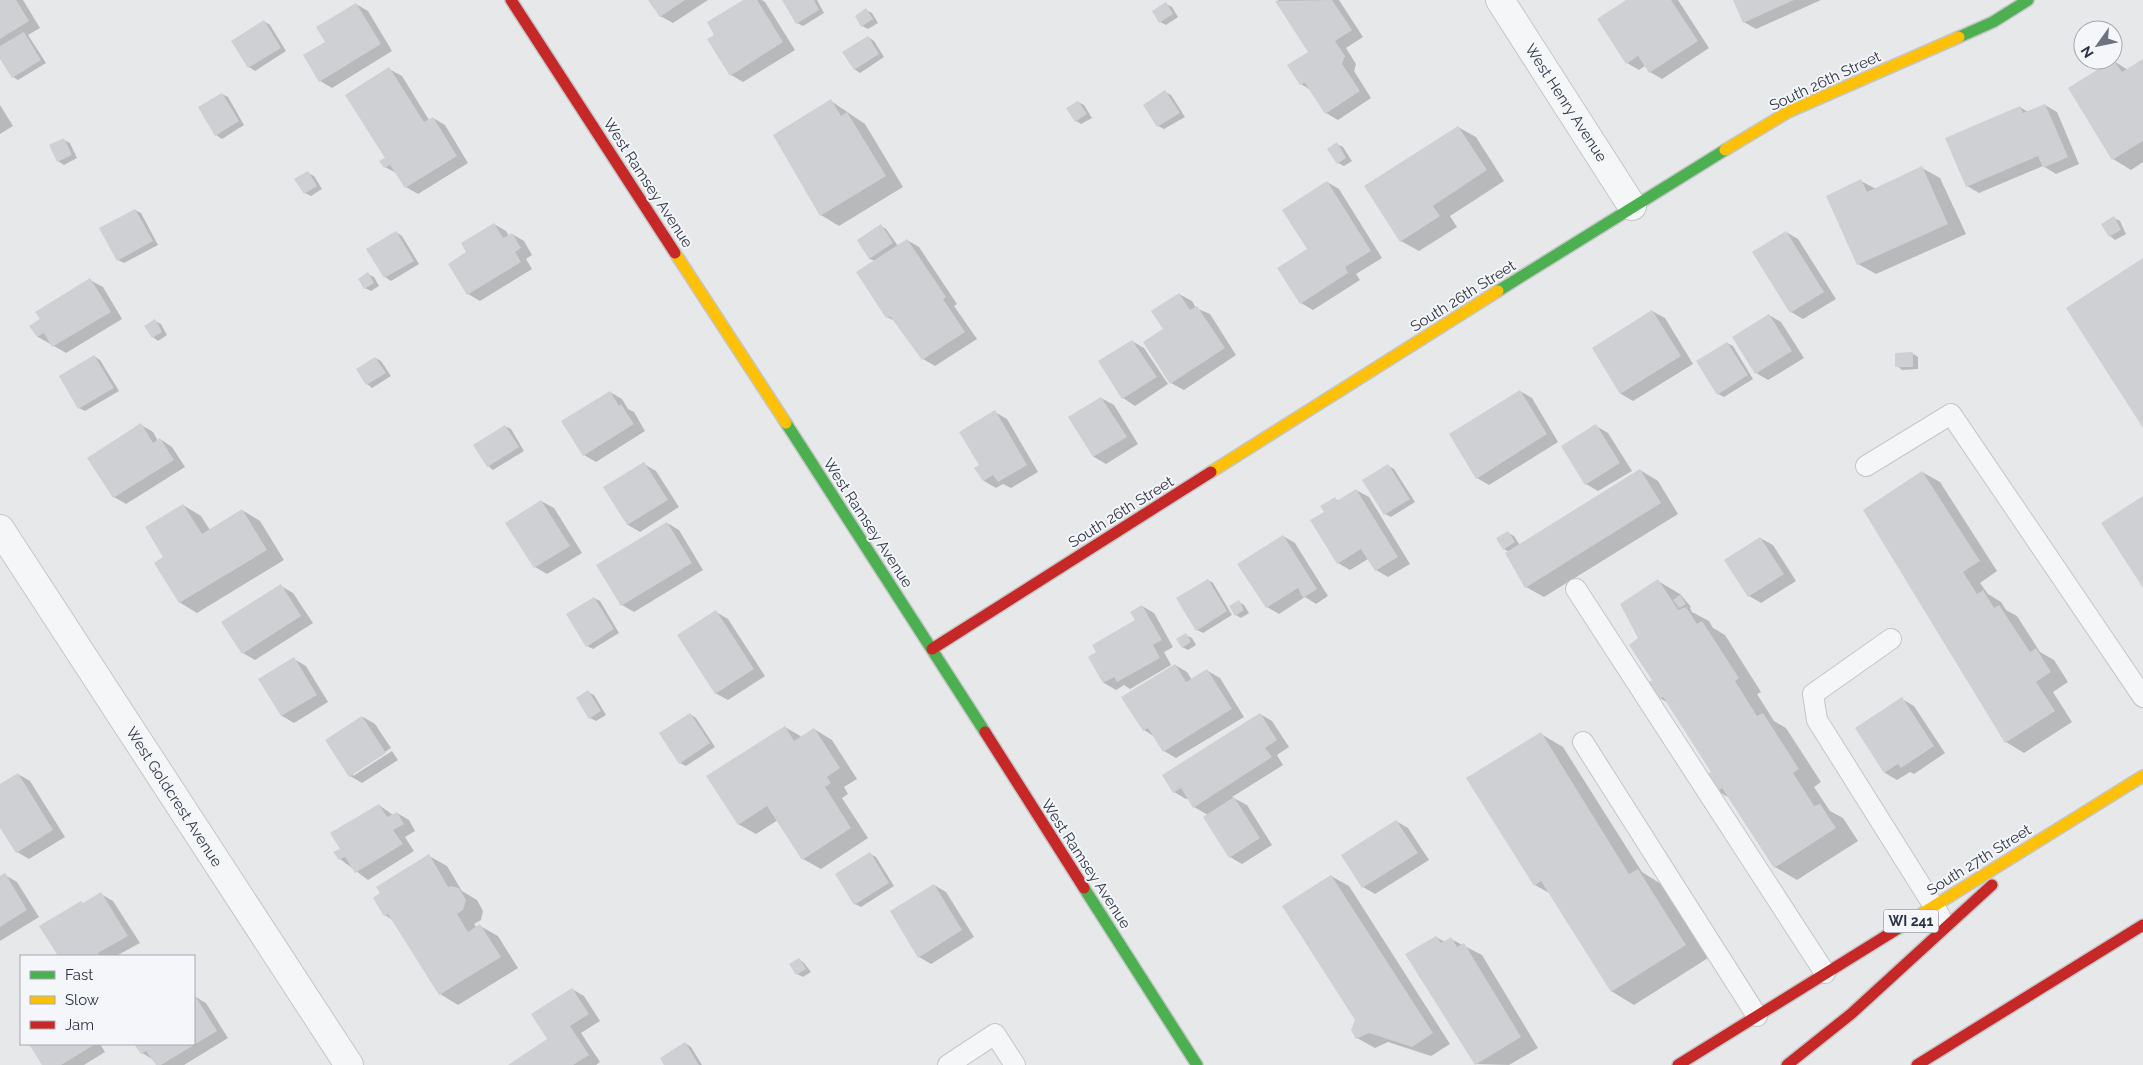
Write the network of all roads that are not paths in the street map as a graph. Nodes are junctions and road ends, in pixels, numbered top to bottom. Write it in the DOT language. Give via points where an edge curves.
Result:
graph roads {
  1 [pos="511,0"];
  2 [pos="1500,0"];
  3 [pos="2028,0"];
  4 [pos="1632,206"];
  5 [pos="1866,466"];
  6 [pos="0,529"];
  7 [pos="1576,589"];
  8 [pos="1891,639"];
  9 [pos="932,650"];
  10 [pos="2143,697"];
  11 [pos="1583,742"];
  12 [pos="2143,776"];
  13 [pos="2043,839"];
  14 [pos="1934,906"];
  15 [pos="2143,925"];
  16 [pos="1946,926"];
  17 [pos="1826,973"];
  18 [pos="1757,1016"];
  19 [pos="349,1065"];
  20 [pos="948,1065"];
  21 [pos="1015,1065"];
  22 [pos="1197,1065"];
  23 [pos="1678,1065"];
  24 [pos="1786,1065"];
  25 [pos="1917,1065"];
  1 -- 9 [label="street, West Ramsey Avenue"];
  2 -- 4 [label="street, West Henry Avenue"];
  3 -- 4 [label="street, South 26th Street" via="1993,22 1788,112"];
  4 -- 9 [label="street, South 26th Street"];
  5 -- 10 [label="lane" via="1951,414"];
  6 -- 19 [label="street, West Goldcrest Avenue"];
  7 -- 17 [label="lane"];
  8 -- 14 [label="lane" via="1813,694 1818,720"];
  9 -- 22 [label="street, West Ramsey Avenue"];
  11 -- 18 [label="lane"];
  12 -- 13 [label="street, South 27th Street / WI 241"];
  13 -- 14 [label="street, South 27th Street / WI 241"];
  13 -- 16 [label="street"];
  14 -- 16 [label="lane"];
  14 -- 17 [label="street, South 27th Street / WI 241"];
  15 -- 25 [label="street"];
  16 -- 24 [label="street" via="1851,1014"];
  17 -- 18 [label="street, South 27th Street / WI 241"];
  18 -- 23 [label="street, South 27th Street / WI 241"];
  20 -- 21 [label="lane" via="995,1034"];
}
